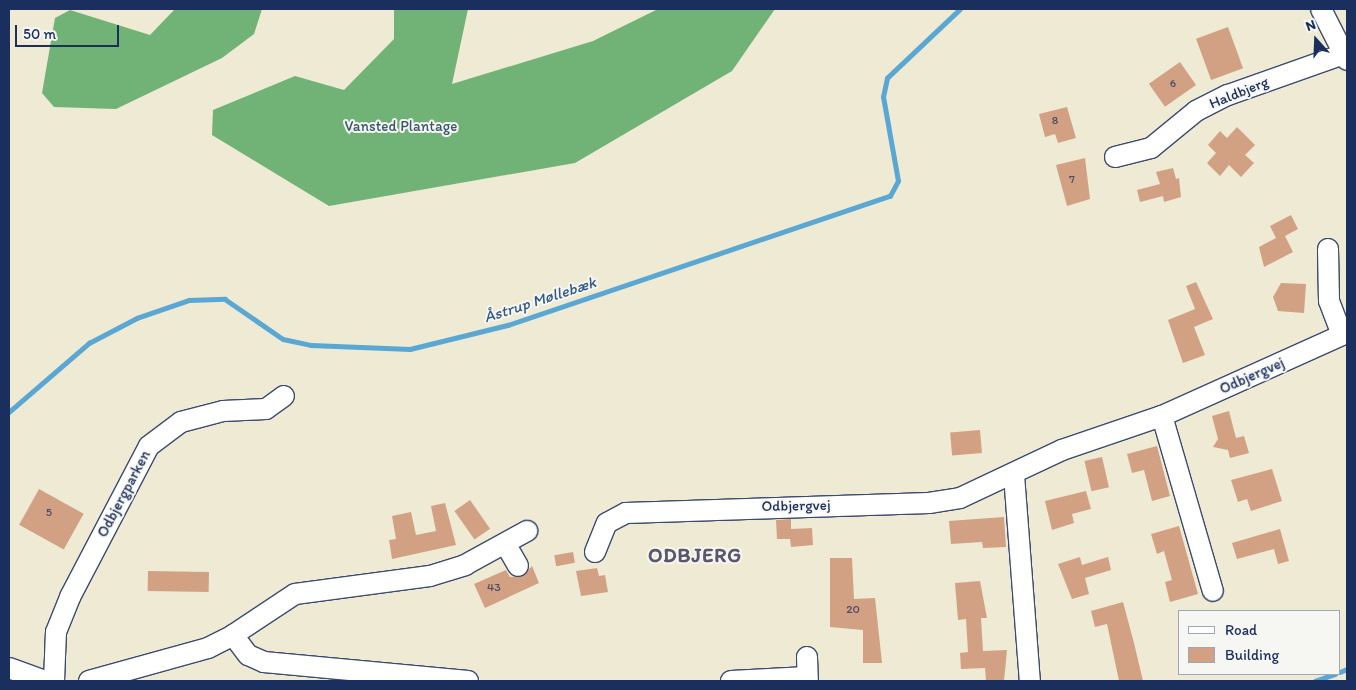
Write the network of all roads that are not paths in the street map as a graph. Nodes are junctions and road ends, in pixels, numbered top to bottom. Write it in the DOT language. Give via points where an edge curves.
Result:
graph roads {
  1 [pos="1321,9"];
  2 [pos="1346,57"];
  3 [pos="1115,157"];
  4 [pos="1328,249"];
  5 [pos="1345,334"];
  6 [pos="284,396"];
  7 [pos="1162,416"];
  8 [pos="1014,475"];
  9 [pos="527,531"];
  10 [pos="506,545"];
  11 [pos="595,552"];
  12 [pos="518,566"];
  13 [pos="1213,591"];
  14 [pos="233,635"];
  15 [pos="807,656"];
  16 [pos="9,668"];
  17 [pos="808,679"];
  18 [pos="45,681"];
  19 [pos="54,681"];
  20 [pos="89,681"];
  21 [pos="468,681"];
  22 [pos="731,681"];
  23 [pos="1030,681"];
  1 -- 2 [label="street"];
  2 -- 3 [label="street, Haldbjerg" via="1228,95 1196,112 1151,148"];
  4 -- 5 [label="street, Odbjergvej" via="1329,301"];
  5 -- 7 [label="street, Odbjergvej"];
  6 -- 19 [label="street, Odbjergparken" via="266,409 223,411 181,422 149,446 70,597 56,632"];
  7 -- 8 [label="street, Odbjergvej" via="1062,450"];
  7 -- 13 [label="street"];
  8 -- 11 [label="street, Odbjergvej" via="982,491 929,503 626,513 607,523"];
  8 -- 23 [label="street"];
  9 -- 10 [label="street"];
  10 -- 12 [label="street"];
  10 -- 14 [label="street" via="430,576 295,594"];
  14 -- 20 [label="street" via="208,648"];
  14 -- 21 [label="street" via="248,655 264,662"];
  15 -- 17 [label="street"];
  16 -- 18 [label="street"];
  17 -- 22 [label="street"];
}
